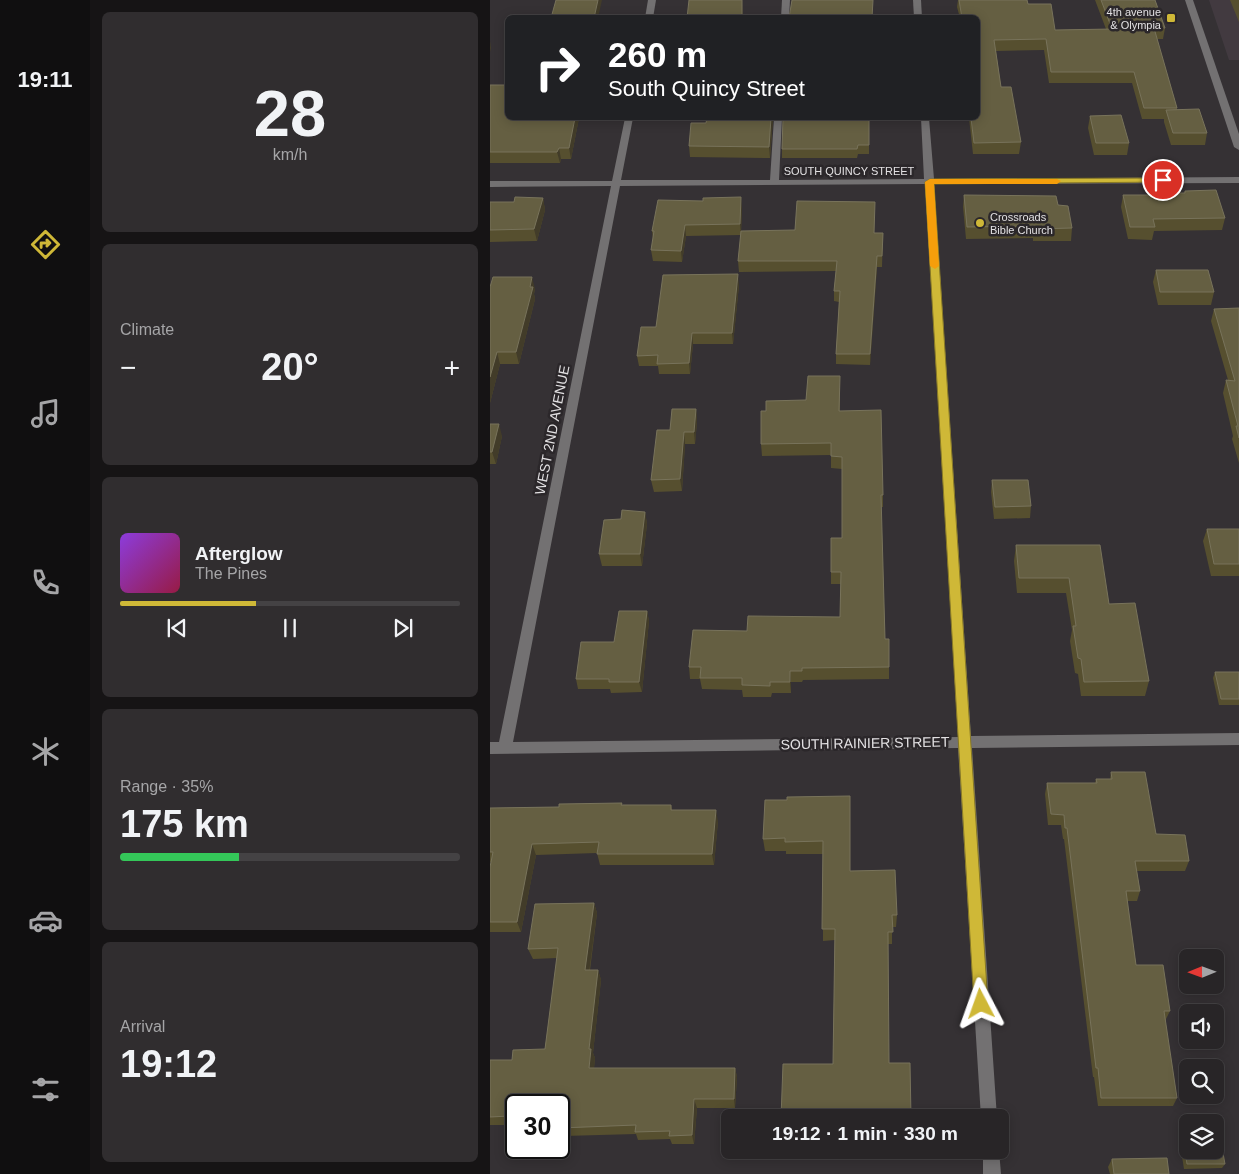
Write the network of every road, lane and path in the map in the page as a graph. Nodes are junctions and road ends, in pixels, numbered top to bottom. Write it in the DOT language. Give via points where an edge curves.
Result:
graph roads {
  1 [pos="652,0"];
  2 [pos="786,0"];
  3 [pos="917,0"];
  4 [pos="1189,0"];
  5 [pos="650,15"];
  6 [pos="785,15"];
  7 [pos="918,15"];
  8 [pos="630,120"];
  9 [pos="778,120"];
  10 [pos="925,120"];
  11 [pos="1239,147"];
  12 [pos="1239,180"];
  13 [pos="930,182"];
  14 [pos="774,183"];
  15 [pos="490,184"];
  16 [pos="616,184"];
  17 [pos="1239,739"];
  18 [pos="964,742"];
  19 [pos="505,747"];
  20 [pos="490,748"];
  21 [pos="988,1109"];
  22 [pos="991,1159"];
  23 [pos="992,1174"];
  1 -- 5 [label="street"];
  2 -- 6 [label="street"];
  3 -- 7 [label="street"];
  4 -- 11 [label="street"];
  8 -- 16 [label="street, WEST 2ND AVENUE"];
  9 -- 14 [label="street"];
  10 -- 13 [label="street"];
  12 -- 13 [label="street, SOUTH QUINCY STREET"];
  13 -- 14 [label="street, SOUTH QUINCY STREET"];
  13 -- 18 [label="street"];
  14 -- 16 [label="street, SOUTH QUINCY STREET"];
  15 -- 16 [label="street, SOUTH QUINCY STREET"];
  16 -- 19 [label="street, WEST 2ND AVENUE"];
  17 -- 18 [label="street, SOUTH RAINIER STREET"];
  18 -- 19 [label="street, SOUTH RAINIER STREET"];
  18 -- 21 [label="street"];
  19 -- 20 [label="street, SOUTH RAINIER STREET"];
  22 -- 23 [label="street"];
}
